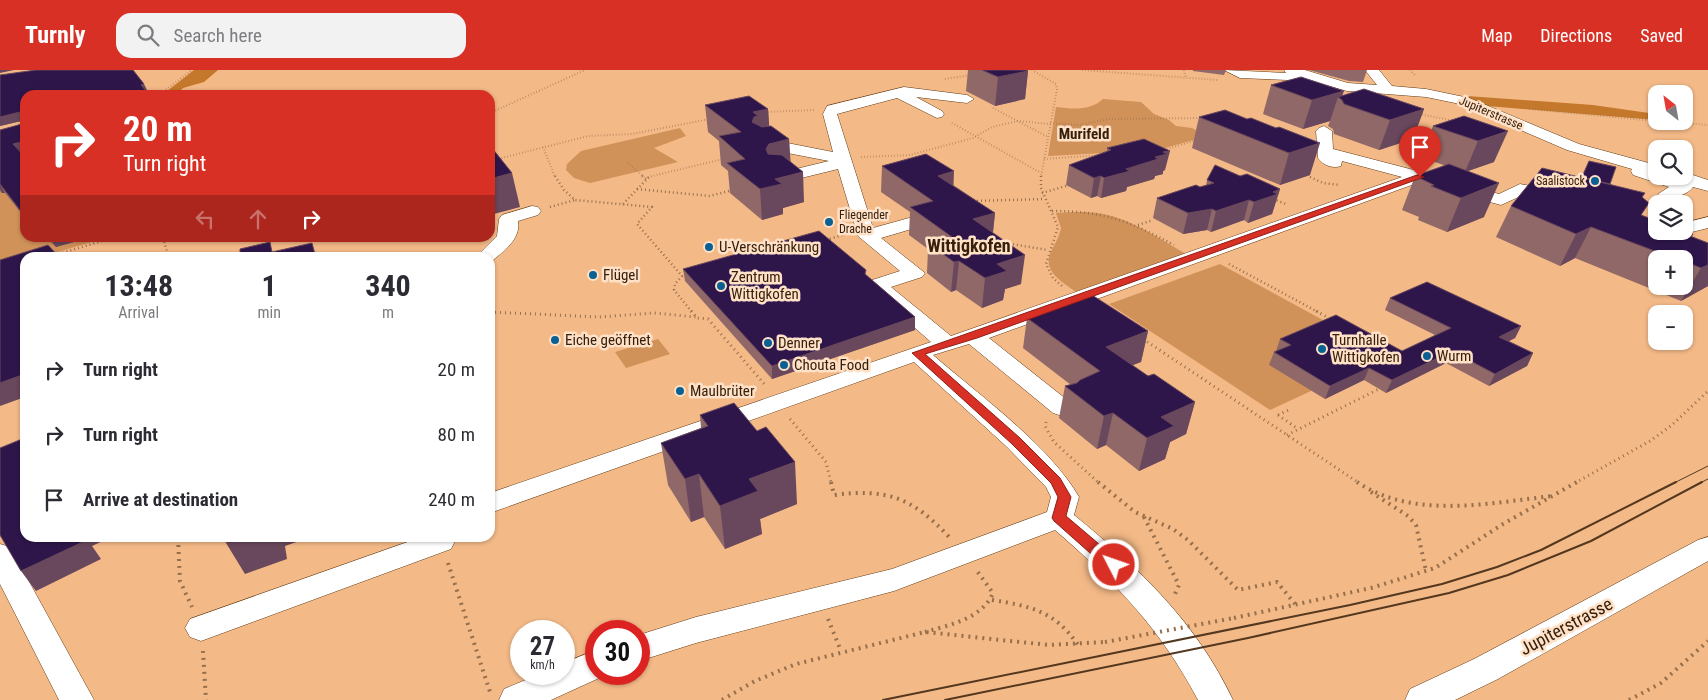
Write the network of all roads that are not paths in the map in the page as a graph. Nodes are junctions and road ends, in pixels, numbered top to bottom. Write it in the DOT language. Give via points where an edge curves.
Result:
graph roads {
  1 [pos="1291,70"];
  2 [pos="1372,70"];
  3 [pos="1234,72"];
  4 [pos="1321,79"];
  5 [pos="1389,91"];
  6 [pos="899,93"];
  7 [pos="968,98"];
  8 [pos="922,106"];
  9 [pos="900,111"];
  10 [pos="936,114"];
  11 [pos="1324,131"];
  12 [pos="763,149"];
  13 [pos="1398,156"];
  14 [pos="843,160"];
  15 [pos="1374,164"];
  16 [pos="1638,169"];
  17 [pos="777,179"];
  18 [pos="1435,181"];
  19 [pos="1693,181"];
  20 [pos="1708,186"];
  21 [pos="1667,194"];
  22 [pos="1576,200"];
  23 [pos="532,211"];
  24 [pos="1708,222"];
  25 [pos="909,224"];
  26 [pos="1693,226"];
  27 [pos="866,232"];
  28 [pos="491,252"];
  29 [pos="973,336"];
  30 [pos="947,344"];
  31 [pos="918,353"];
  32 [pos="1062,408"];
  33 [pos="495,501"];
  34 [pos="1059,518"];
  35 [pos="433,542"];
  36 [pos="1708,548"];
  37 [pos="0,555"];
  38 [pos="201,628"];
  39 [pos="650,645"];
  40 [pos="585,669"];
  41 [pos="77,700"];
  42 [pos="516,700"];
  43 [pos="1216,700"];
  44 [pos="1422,700"];
  1 -- 4 [label="street, Jupiterstrasse"];
  2 -- 5 [label="street"];
  3 -- 4 [label="street, Jupiterstrasse"];
  4 -- 5 [label="street, Jupiterstrasse" via="1347,87"];
  5 -- 16 [label="street, Jupiterstrasse" via="1426,93 1464,101 1574,147"];
  6 -- 7 [label="street"];
  6 -- 8 [label="street"];
  6 -- 14 [label="street" via="832,109 830,114"];
  8 -- 9 [label="street"];
  8 -- 10 [label="street"];
  11 -- 15 [label="street" via="1326,152"];
  12 -- 14 [label="street" via="776,146"];
  13 -- 15 [label="street"];
  14 -- 17 [label="street"];
  14 -- 27 [label="street"];
  15 -- 18 [label="street"];
  16 -- 21 [label="street, Jupiterstrasse" via="1685,187"];
  18 -- 22 [label="street" via="1501,200 1514,191 1531,190"];
  18 -- 29 [label="street" via="1311,216"];
  19 -- 20 [label="street"];
  23 -- 28 [label="street" via="510,218 508,236"];
  24 -- 26 [label="street"];
  25 -- 27 [label="street"];
  27 -- 30 [label="street" via="914,273 876,285"];
  29 -- 30 [label="street"];
  29 -- 32 [label="street"];
  30 -- 31 [label="street"];
  31 -- 33 [label="street"];
  31 -- 34 [label="street" via="1056,481 1064,497"];
  34 -- 39 [label="street" via="965,556 869,587 718,624"];
  34 -- 43 [label="street" via="1137,586 1193,659"];
  35 -- 38 [label="street"];
  36 -- 44 [label="street, Jupiterstrasse" via="1486,669"];
  37 -- 41 [label="street"];
  40 -- 42 [label="street"];
}
